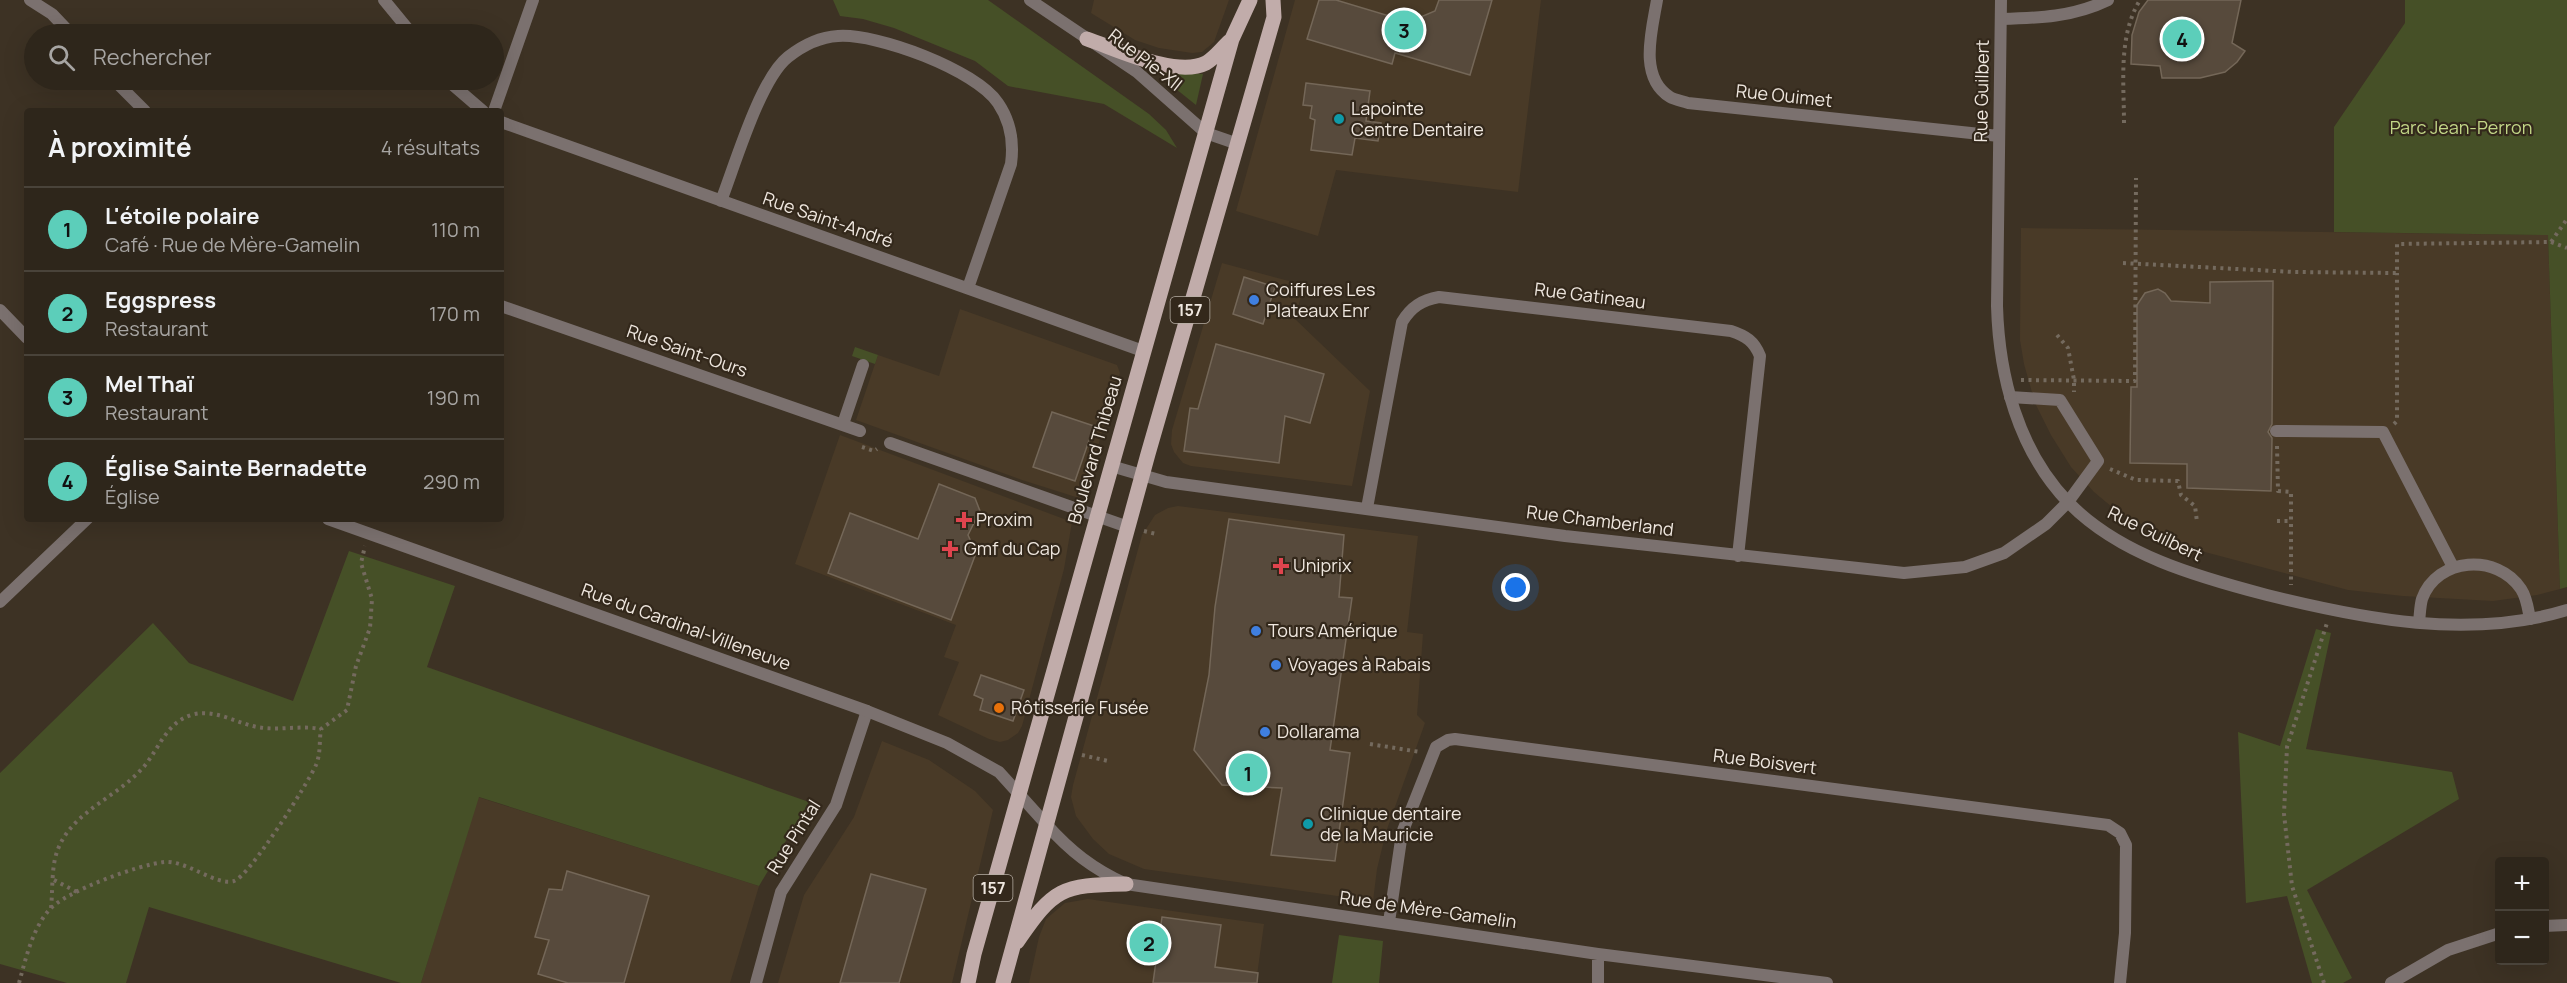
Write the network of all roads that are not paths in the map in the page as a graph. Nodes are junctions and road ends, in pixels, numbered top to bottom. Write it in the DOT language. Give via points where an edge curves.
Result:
graph roads {
  1 [pos="30,0"];
  2 [pos="384,0"];
  3 [pos="533,0"];
  4 [pos="1030,0"];
  5 [pos="1250,0"];
  6 [pos="1274,0"];
  7 [pos="1657,0"];
  8 [pos="2001,0"];
  9 [pos="2108,0"];
  10 [pos="2001,19"];
  11 [pos="62,24"];
  12 [pos="404,24"];
  13 [pos="1088,39"];
  14 [pos="1232,39"];
  15 [pos="504,83"];
  16 [pos="124,90"];
  17 [pos="459,90"];
  18 [pos="501,90"];
  19 [pos="142,108"];
  20 [pos="480,108"];
  21 [pos="495,108"];
  22 [pos="504,123"];
  23 [pos="1206,133"];
  24 [pos="2000,136"];
  25 [pos="1238,144"];
  26 [pos="721,201"];
  27 [pos="968,288"];
  28 [pos="504,307"];
  29 [pos="0,310"];
  30 [pos="24,335"];
  31 [pos="1143,351"];
  32 [pos="863,365"];
  33 [pos="2010,397"];
  34 [pos="843,424"];
  35 [pos="860,431"];
  36 [pos="2276,431"];
  37 [pos="890,443"];
  38 [pos="1111,466"];
  39 [pos="1142,476"];
  40 [pos="2068,502"];
  41 [pos="1367,508"];
  42 [pos="1096,517"];
  43 [pos="84,522"];
  44 [pos="336,522"];
  45 [pos="1128,527"];
  46 [pos="1738,556"];
  47 [pos="2453,567"];
  48 [pos="0,602"];
  49 [pos="2567,610"];
  50 [pos="2530,619"];
  51 [pos="2419,622"];
  52 [pos="867,711"];
  53 [pos="1019,793"];
  54 [pos="1046,824"];
  55 [pos="1126,884"];
  56 [pos="1389,922"];
  57 [pos="2567,925"];
  58 [pos="2549,926"];
  59 [pos="2495,934"];
  60 [pos="1010,952"];
  61 [pos="1598,954"];
  62 [pos="756,983"];
  63 [pos="968,983"];
  64 [pos="1002,983"];
  65 [pos="1598,983"];
  66 [pos="1827,983"];
  67 [pos="2120,983"];
  68 [pos="2391,983"];
  1 -- 11 [label="street"];
  2 -- 12 [label="street"];
  3 -- 15 [label="street"];
  4 -- 13 [label="street, Rue Pie-XII"];
  5 -- 14 [label="main road, Boulevard Thibeau / 157"];
  6 -- 25 [label="main road, 157" via="1274,17"];
  7 -- 24 [label="street, Rue Ouimet" via="1649,49 1651,66 1656,83 1670,97 1688,104"];
  8 -- 10 [label="street, Rue Guilbert"];
  9 -- 10 [label="street" via="2061,16"];
  10 -- 24 [label="street, Rue Guilbert"];
  13 -- 14 [label="main road" via="1180,67 1207,62"];
  13 -- 23 [label="street, Rue Pie-XII" via="1137,72"];
  14 -- 23 [label="main road, Boulevard Thibeau / 157"];
  16 -- 19 [label="street"];
  17 -- 20 [label="street"];
  18 -- 21 [label="street"];
  22 -- 26 [label="street, Rue Saint-André"];
  23 -- 25 [label="street, Rue Pie-XII"];
  23 -- 31 [label="main road, Boulevard Thibeau / 157"];
  24 -- 33 [label="street, Rue Guilbert" via="1998,344"];
  25 -- 39 [label="main road, 157"];
  26 -- 27 [label="street, Rue Saint-André"];
  26 -- 27 [label="street" via="763,92 779,65 808,44 829,37 884,41 977,82 997,101 1010,126 1011,164"];
  27 -- 31 [label="street, Rue Saint-André"];
  28 -- 34 [label="street, Rue Saint-Ours"];
  29 -- 30 [label="street"];
  31 -- 38 [label="main road, Boulevard Thibeau / 157"];
  32 -- 34 [label="street"];
  33 -- 40 [label="street, Rue Guilbert" via="2037,461"];
  33 -- 40 [label="street, Rue Chamberland" via="2060,400 2098,461"];
  34 -- 35 [label="street, Rue Saint-Ours"];
  36 -- 47 [label="street" via="2383,432"];
  37 -- 42 [label="street"];
  38 -- 39 [label="street, Rue Chamberland"];
  38 -- 42 [label="main road, Boulevard Thibeau / 157"];
  39 -- 41 [label="street, Rue Chamberland"];
  39 -- 45 [label="main road, 157"];
  40 -- 46 [label="street, Rue Chamberland" via="2046,524 2004,553 1944,571 1888,572"];
  40 -- 51 [label="street, Rue Guilbert" via="2094,526 2150,556 2218,582 2331,611"];
  41 -- 46 [label="street, Rue Chamberland"];
  41 -- 46 [label="street, Rue Gatineau" via="1402,322 1428,299 1440,297 1731,331 1755,344 1760,356"];
  42 -- 45 [label="street"];
  42 -- 53 [label="main road, Boulevard Thibeau / 157"];
  43 -- 48 [label="street"];
  44 -- 52 [label="street, Rue du Cardinal-Villeneuve"];
  45 -- 54 [label="main road, 157"];
  47 -- 50 [label="street" via="2483,564 2510,577 2527,602"];
  47 -- 51 [label="street" via="2429,586 2422,599"];
  49 -- 50 [label="street, Rue Guilbert"];
  50 -- 51 [label="street, Rue Guilbert" via="2469,624"];
  52 -- 53 [label="street, Rue du Cardinal-Villeneuve" via="957,749 999,772"];
  52 -- 62 [label="street, Rue Pintal" via="836,805 781,892"];
  53 -- 54 [label="street, Rue du Cardinal-Villeneuve"];
  53 -- 63 [label="main road, Boulevard Thibeau / 157"];
  54 -- 55 [label="street, Rue de Mère-Gamelin" via="1087,864"];
  54 -- 60 [label="main road, 157"];
  55 -- 56 [label="street, Rue de Mère-Gamelin"];
  55 -- 60 [label="main road" via="1086,885 1059,893 1040,909"];
  56 -- 61 [label="street, Rue de Mère-Gamelin"];
  56 -- 67 [label="street, Rue Boisvert" via="1402,834 1433,753 1441,743 1455,739 2108,825 2120,833 2126,845"];
  57 -- 58 [label="street"];
  59 -- 68 [label="street" via="2448,950"];
  60 -- 64 [label="main road, 157"];
  61 -- 65 [label="street"];
  61 -- 66 [label="street, Rue de Mère-Gamelin"];
}
